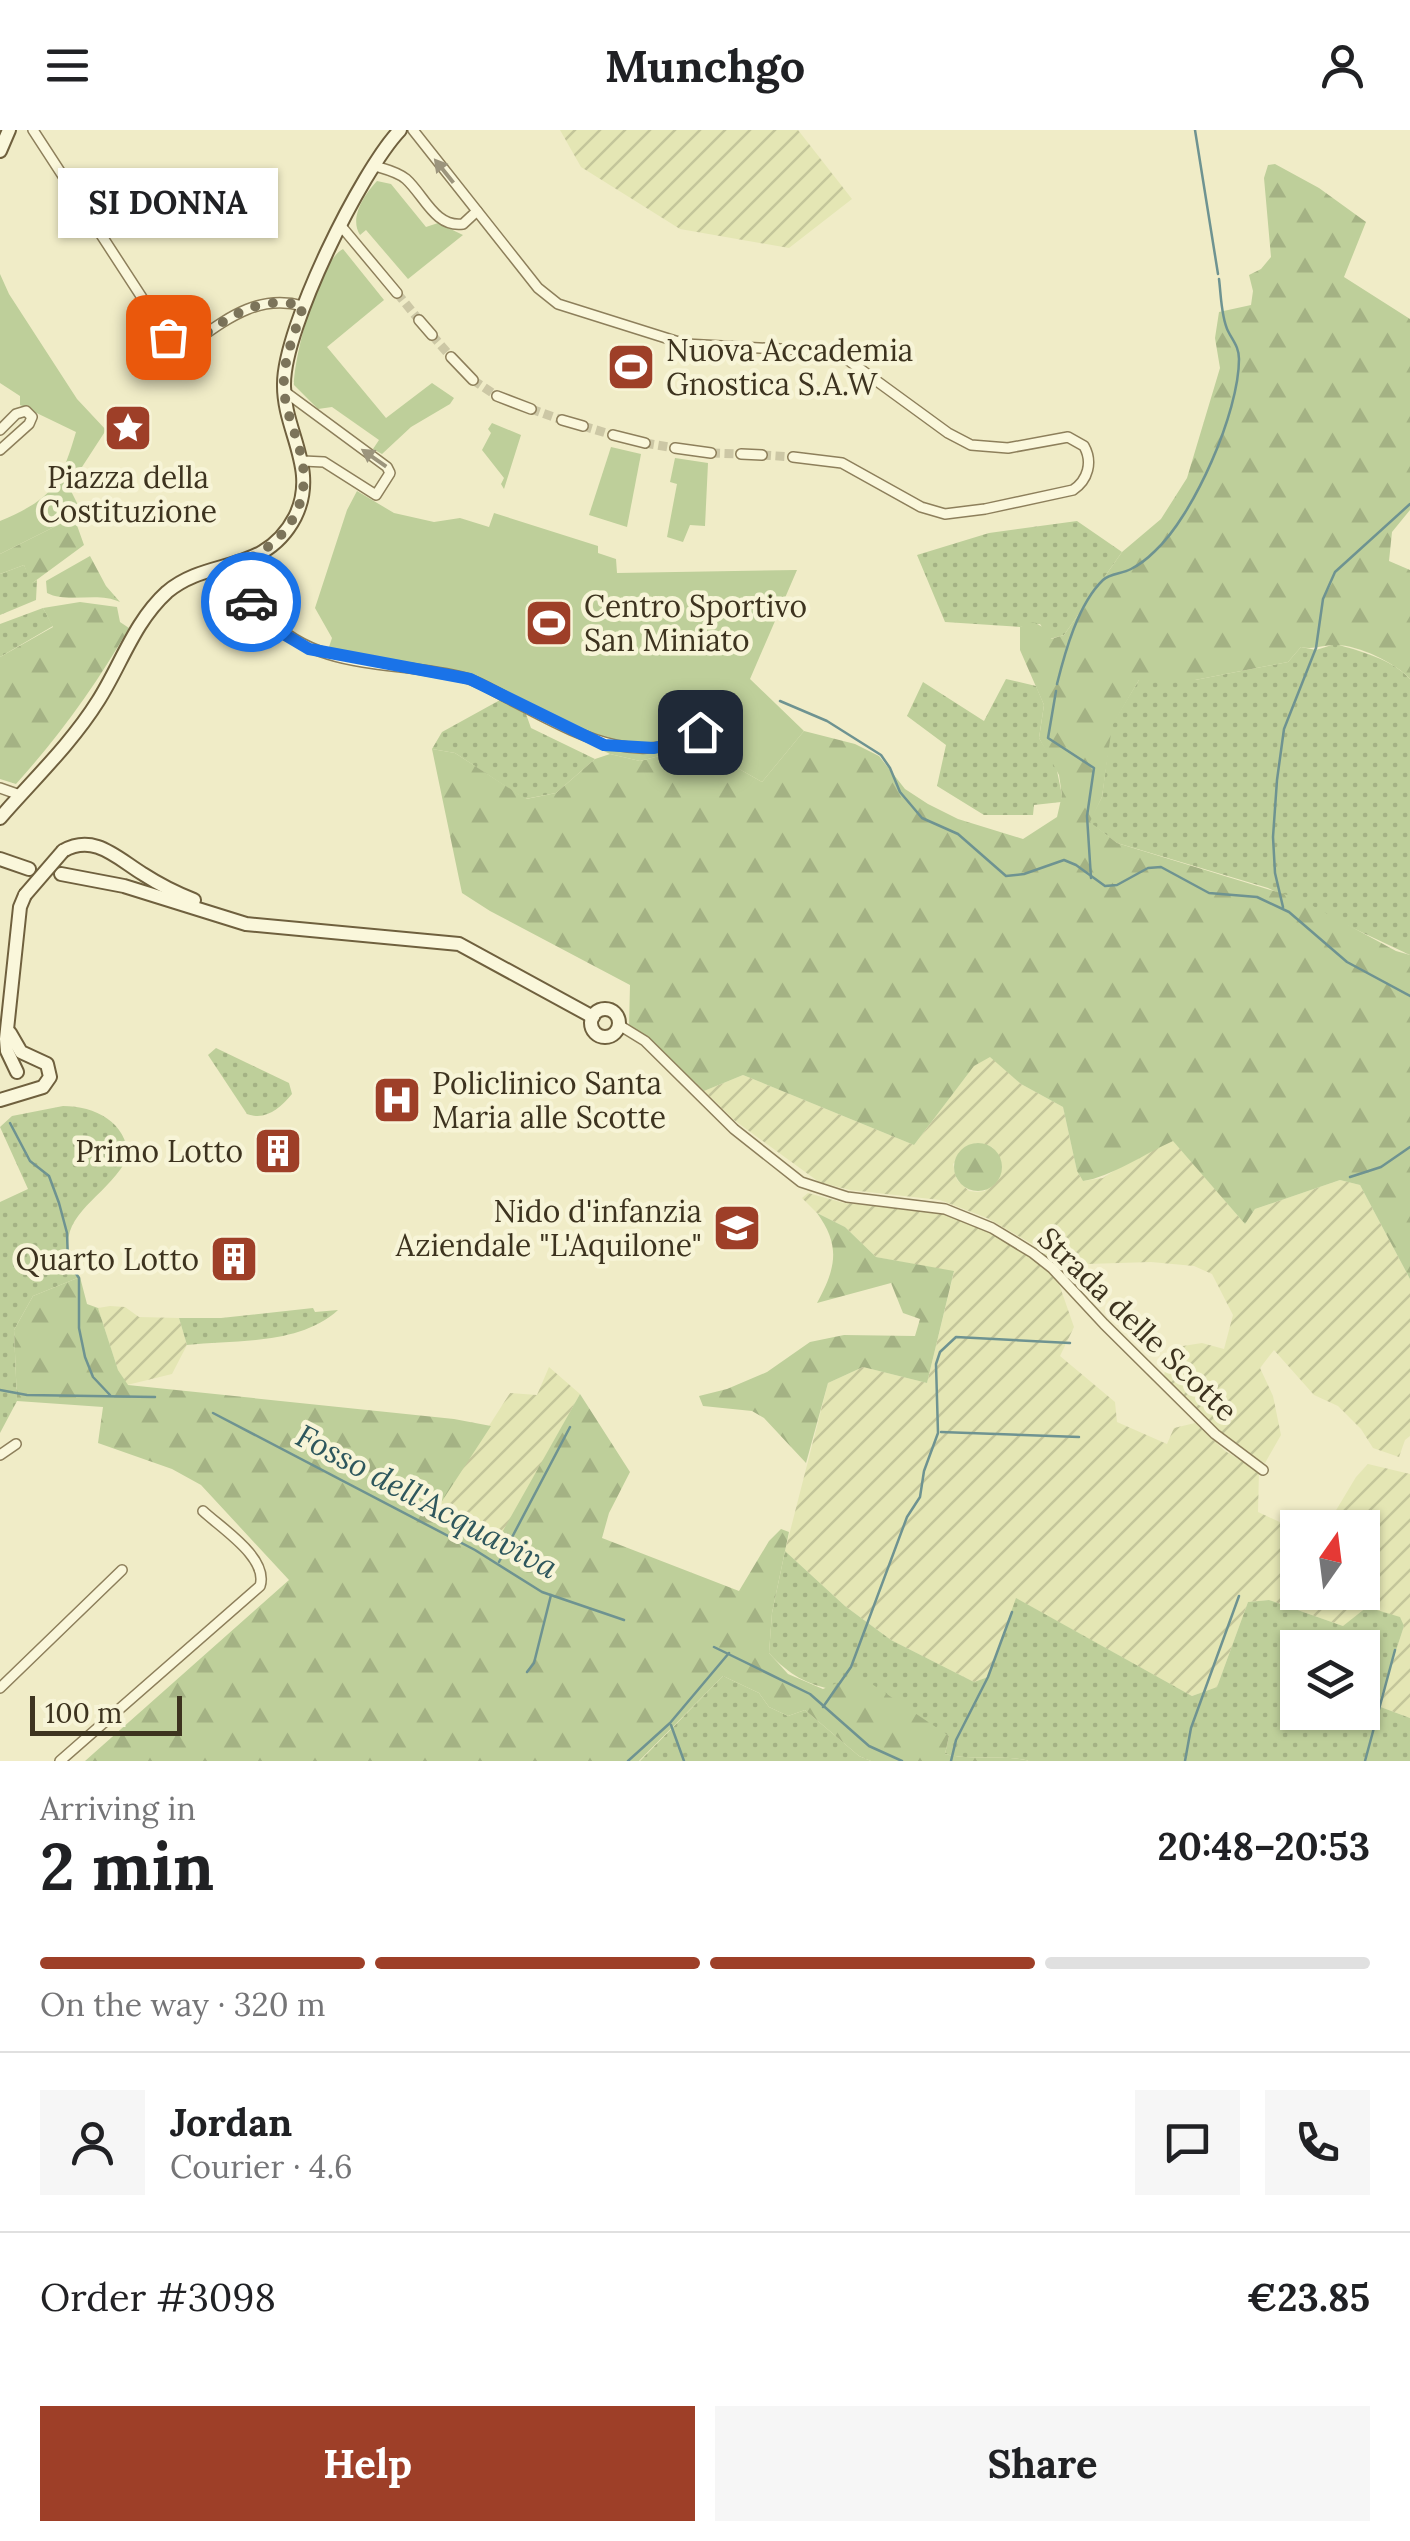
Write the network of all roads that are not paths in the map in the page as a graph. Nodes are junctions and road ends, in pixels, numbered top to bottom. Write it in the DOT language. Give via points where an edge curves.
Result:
graph roads {
  1 [pos="10,130"];
  2 [pos="33,130"];
  3 [pos="400,130"];
  4 [pos="413,130"];
  5 [pos="388,136"];
  6 [pos="0,151"];
  7 [pos="375,166"];
  8 [pos="477,212"];
  9 [pos="341,226"];
  10 [pos="397,293"];
  11 [pos="303,306"];
  12 [pos="420,320"];
  13 [pos="432,335"];
  14 [pos="451,358"];
  15 [pos="473,380"];
  16 [pos="284,392"];
  17 [pos="497,396"];
  18 [pos="532,410"];
  19 [pos="312,414"];
  20 [pos="290,420"];
  21 [pos="562,420"];
  22 [pos="583,426"];
  23 [pos="0,430"];
  24 [pos="613,435"];
  25 [pos="645,443"];
  26 [pos="675,448"];
  27 [pos="0,450"];
  28 [pos="711,453"];
  29 [pos="741,454"];
  30 [pos="762,455"];
  31 [pos="793,457"];
  32 [pos="303,461"];
  33 [pos="246,561"];
  34 [pos="231,566"];
  35 [pos="265,616"];
  36 [pos="706,727"];
  37 [pos="0,788"];
  38 [pos="20,794"];
  39 [pos="0,818"];
  40 [pos="0,859"];
  41 [pos="0,868"];
  42 [pos="135,869"];
  43 [pos="60,874"];
  44 [pos="138,890"];
  45 [pos="221,918"];
  46 [pos="593,1016"];
  47 [pos="619,1025"];
  48 [pos="9,1031"];
  49 [pos="31,1057"];
  50 [pos="17,1075"];
  51 [pos="29,1089"];
  52 [pos="0,1098"];
  53 [pos="16,1444"];
  54 [pos="0,1455"];
  55 [pos="1264,1470"];
  56 [pos="202,1512"];
  57 [pos="122,1570"];
  58 [pos="0,1688"];
  59 [pos="60,1761"];
  1 -- 6 [label="street"];
  2 -- 11 [label="street" via="178,352 259,303"];
  3 -- 5 [label="street"];
  8 -- 4 [label="street, one-way"];
  5 -- 7 [label="street"];
  7 -- 8 [label="street" via="404,176 448,223 460,226"];
  7 -- 9 [label="street"];
  8 -- 31 [label="street" via="538,288 562,305 686,344 833,351 965,443 1001,449 1068,437 1089,457 1085,477 1073,490 951,514 921,507 842,463"];
  9 -- 10 [label="street"];
  9 -- 11 [label="street"];
  11 -- 16 [label="street"];
  12 -- 13 [label="street"];
  14 -- 15 [label="street"];
  16 -- 19 [label="street"];
  16 -- 20 [label="street"];
  17 -- 18 [label="street"];
  19 -- 20 [label="street"];
  32 -- 19 [label="street, one-way" via="324,462 376,496 390,474"];
  20 -- 32 [label="street"];
  21 -- 22 [label="street"];
  23 -- 27 [label="street" via="20,412 32,417"];
  24 -- 25 [label="street"];
  26 -- 28 [label="street"];
  29 -- 30 [label="street"];
  32 -- 33 [label="street" via="293,520 271,547"];
  33 -- 34 [label="street"];
  33 -- 35 [label="street"];
  34 -- 35 [label="street"];
  34 -- 38 [label="street" via="188,579 159,601 91,711"];
  35 -- 36 [label="street" via="309,649 470,679 604,745 654,748"];
  37 -- 38 [label="street"];
  38 -- 39 [label="street"];
  40 -- 41 [label="street" via="29,869"];
  42 -- 44 [label="street"];
  42 -- 45 [label="street"];
  42 -- 48 [label="street, bridge" via="108,850 76,845 24,895"];
  43 -- 44 [label="street, Strada delle Scotte"];
  44 -- 45 [label="street, Strada delle Scotte"];
  45 -- 46 [label="street, Strada delle Scotte" via="458,944"];
  46 -- 47 [label="street, Strada delle Scotte" via="612,1010"];
  46 -- 47 [label="street, Strada delle Scotte" via="592,1028 601,1036"];
  47 -- 55 [label="street, Strada delle Scotte" via="801,1182 847,1197 945,1209 1033,1252 1215,1434"];
  48 -- 49 [label="street"];
  48 -- 50 [label="street" via="7,1051"];
  49 -- 50 [label="street"];
  49 -- 51 [label="street" via="44,1060 50,1074 42,1087"];
  50 -- 51 [label="street"];
  50 -- 52 [label="street"];
  51 -- 52 [label="street"];
  53 -- 54 [label="street"];
  56 -- 59 [label="street" via="255,1560 260,1586"];
  57 -- 58 [label="street"];
}
